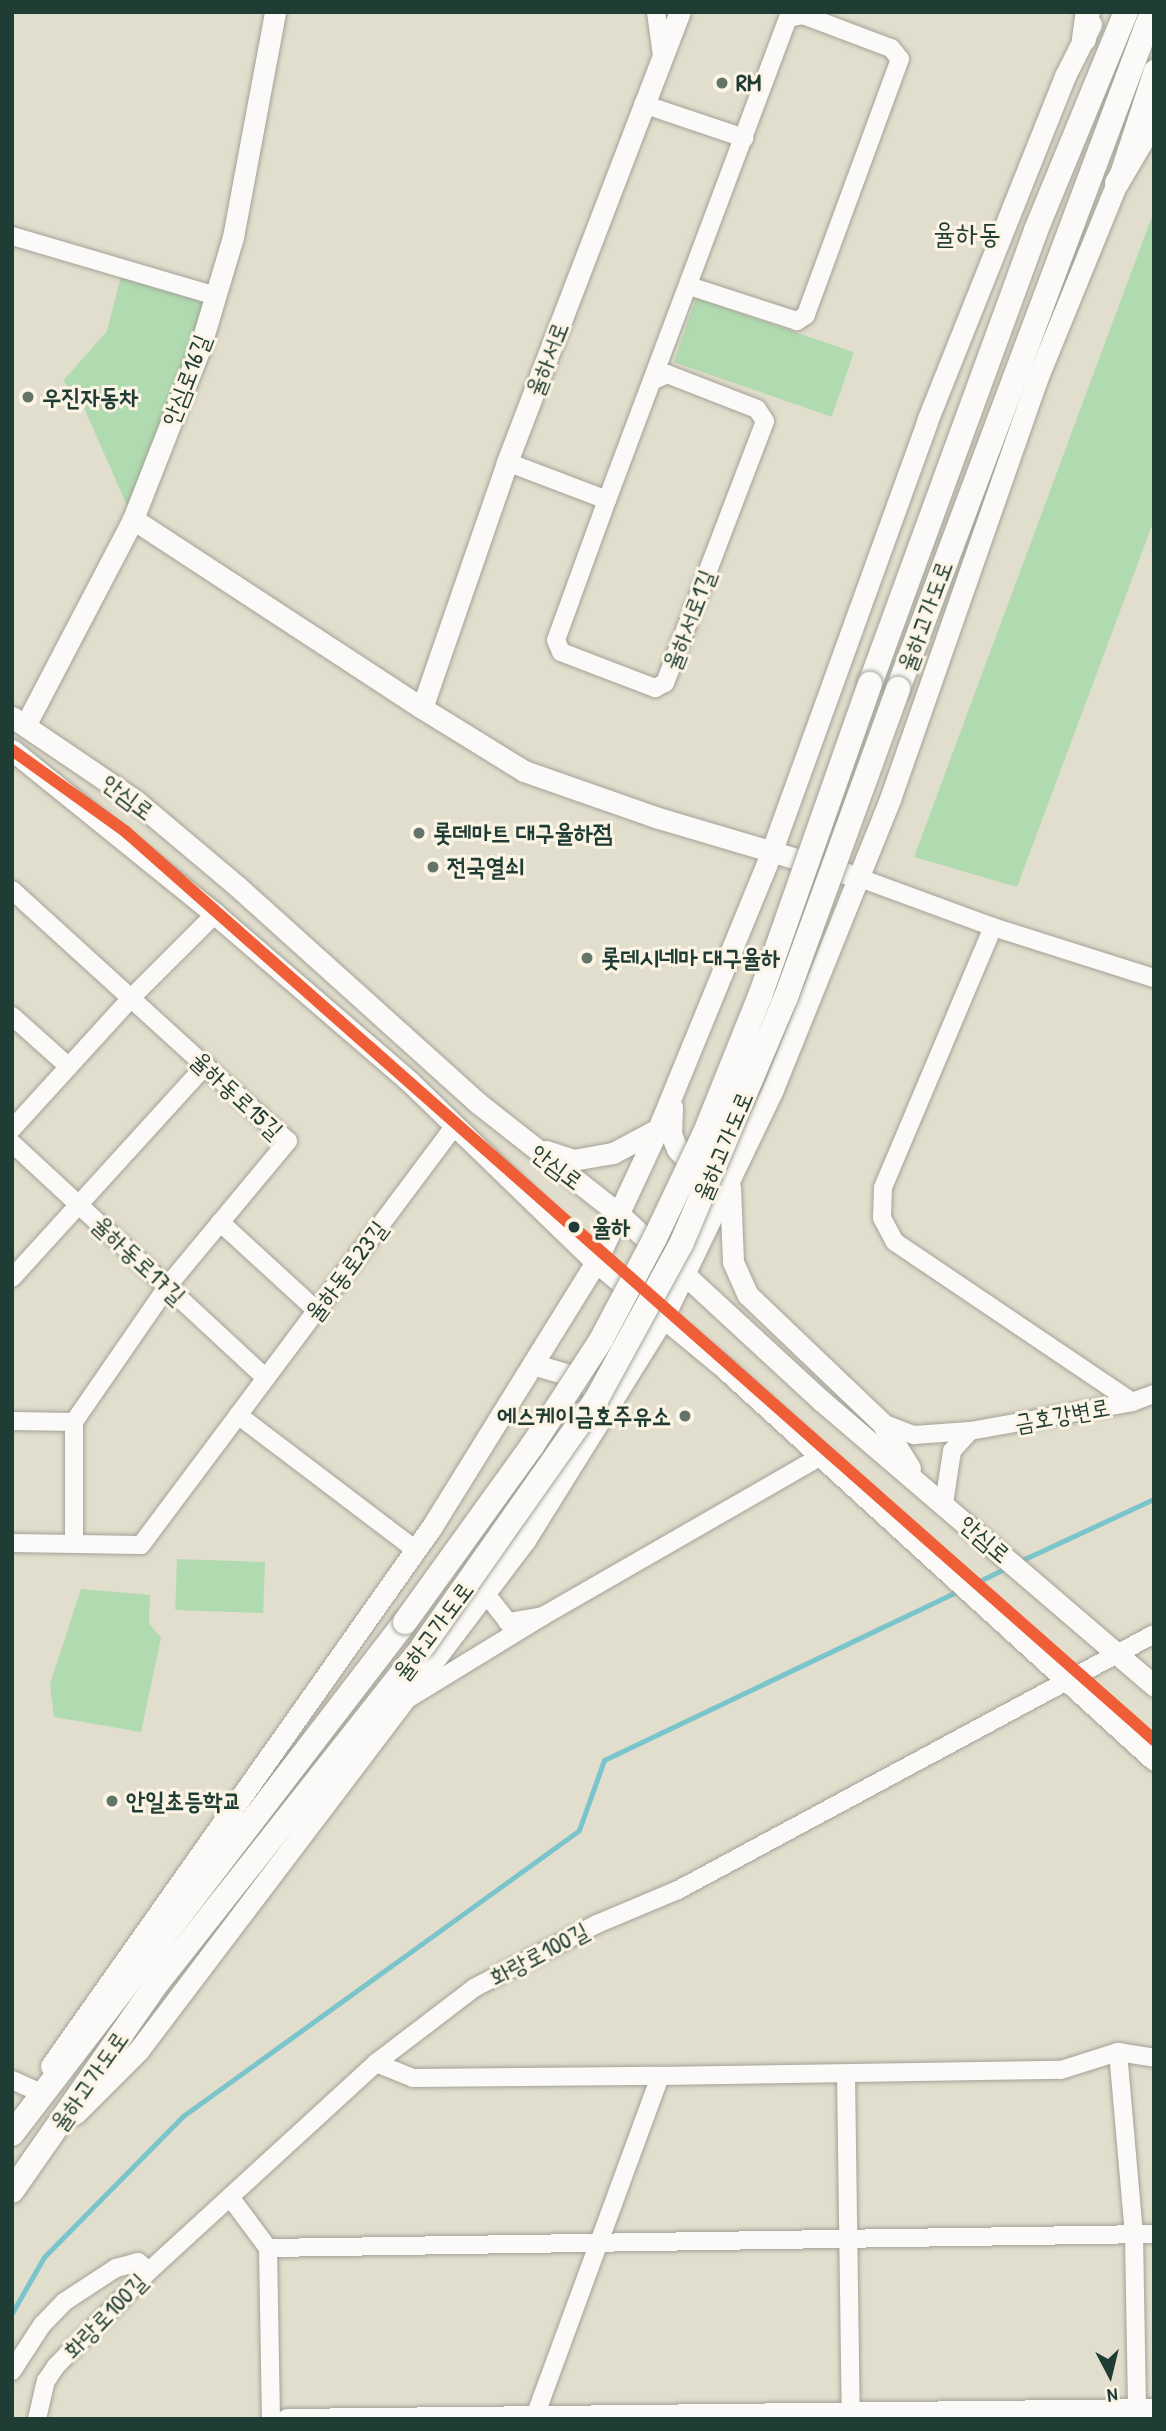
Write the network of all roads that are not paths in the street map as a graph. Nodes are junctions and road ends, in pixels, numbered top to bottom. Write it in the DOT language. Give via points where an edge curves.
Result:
graph roads {
  1 [pos="275,12"];
  2 [pos="656,12"];
  3 [pos="680,12"];
  4 [pos="1088,12"];
  5 [pos="1097,12"];
  6 [pos="1126,12"];
  7 [pos="1152,12"];
  8 [pos="1084,39"];
  9 [pos="662,56"];
  10 [pos="1154,70"];
  11 [pos="643,104"];
  12 [pos="1154,120"];
  13 [pos="744,138"];
  14 [pos="1117,183"];
  15 [pos="12,236"];
  16 [pos="689,286"];
  17 [pos="216,296"];
  18 [pos="652,381"];
  19 [pos="507,462"];
  20 [pos="607,500"];
  21 [pos="133,519"];
  22 [pos="422,708"];
  23 [pos="19,721"];
  24 [pos="12,750"];
  25 [pos="771,853"];
  26 [pos="857,877"];
  27 [pos="12,890"];
  28 [pos="215,914"];
  29 [pos="993,927"];
  30 [pos="1154,978"];
  31 [pos="132,997"];
  32 [pos="12,1016"];
  33 [pos="206,1065"];
  34 [pos="68,1067"];
  35 [pos="672,1094"];
  36 [pos="453,1128"];
  37 [pos="12,1129"];
  38 [pos="658,1129"];
  39 [pos="12,1143"];
  40 [pos="526,1144"];
  41 [pos="729,1184"];
  42 [pos="79,1205"];
  43 [pos="619,1214"];
  44 [pos="220,1222"];
  45 [pos="596,1262"];
  46 [pos="684,1273"];
  47 [pos="12,1278"];
  48 [pos="167,1287"];
  49 [pos="316,1310"];
  50 [pos="662,1320"];
  51 [pos="536,1365"];
  52 [pos="266,1378"];
  53 [pos="1154,1394"];
  54 [pos="1132,1402"];
  55 [pos="239,1415"];
  56 [pos="12,1421"];
  57 [pos="598,1421"];
  58 [pos="74,1422"];
  59 [pos="882,1423"];
  60 [pos="970,1432"];
  61 [pos="821,1456"];
  62 [pos="919,1484"];
  63 [pos="944,1503"];
  64 [pos="12,1543"];
  65 [pos="74,1544"];
  66 [pos="416,1550"];
  67 [pos="485,1592"];
  68 [pos="543,1616"];
  69 [pos="1154,1634"];
  70 [pos="1117,1651"];
  71 [pos="1062,1679"];
  72 [pos="1154,1686"];
  73 [pos="403,1701"];
  74 [pos="1154,1760"];
  75 [pos="1118,2052"];
  76 [pos="1154,2058"];
  77 [pos="376,2063"];
  78 [pos="846,2074"];
  79 [pos="660,2076"];
  80 [pos="12,2080"];
  81 [pos="34,2090"];
  82 [pos="14,2131"];
  83 [pos="44,2146"];
  84 [pos="12,2191"];
  85 [pos="230,2197"];
  86 [pos="1154,2234"];
  87 [pos="1134,2235"];
  88 [pos="850,2238"];
  89 [pos="596,2242"];
  90 [pos="268,2248"];
  91 [pos="149,2271"];
  92 [pos="12,2371"];
  93 [pos="1146,2410"];
  94 [pos="851,2416"];
  95 [pos="632,2417"];
  96 [pos="534,2418"];
  97 [pos="37,2419"];
  98 [pos="271,2419"];
  99 [pos="287,2419"];
  1 -- 17 [label="main road, 안심로16길" via="233,237"];
  2 -- 9 [label="street"];
  3 -- 9 [label="main road, 율하서로"];
  4 -- 8 [label="highway"];
  5 -- 8 [label="main road"];
  6 -- 82 [label="highway, 율하고가도로, bridge" via="1036,230 760,996 704,1135 655,1238 601,1340 546,1425 405,1622"];
  7 -- 83 [label="highway, 율하고가도로, bridge" via="786,997 682,1242 597,1400 422,1646 158,1982"];
  8 -- 25 [label="main road" via="927,421"];
  9 -- 11 [label="main road, 율하서로"];
  10 -- 14 [label="main road"];
  11 -- 13 [label="street"];
  11 -- 19 [label="main road, 율하서로"];
  12 -- 14 [label="highway"];
  13 -- 16 [label="street, 율하서로1길"];
  13 -- 16 [label="street, 율하서로1길" via="788,18 803,15 891,48 900,59 806,315 797,321"];
  14 -- 26 [label="main road" via="1037,379 890,799"];
  15 -- 17 [label="street"];
  16 -- 18 [label="street, 율하서로1길"];
  17 -- 21 [label="main road, 안심로16길"];
  18 -- 20 [label="street, 율하서로1길"];
  18 -- 20 [label="street, 율하서로1길" via="667,374 757,409 765,421 665,682 655,688 561,652 556,640"];
  19 -- 20 [label="street"];
  19 -- 22 [label="main road, 율하서로"];
  21 -- 22 [label="main road"];
  21 -- 23 [label="main road, 안심로16길"];
  22 -- 25 [label="main road" via="524,771"];
  23 -- 40 [label="main road, 안심로" via="136,801"];
  24 -- 28 [label="main road, 안심로"];
  25 -- 26 [label="main road"];
  25 -- 35 [label="main road"];
  26 -- 29 [label="street"];
  26 -- 41 [label="main road"];
  27 -- 31 [label="street, 율하동로15길"];
  28 -- 31 [label="street"];
  28 -- 36 [label="main road, 안심로" via="410,1082"];
  29 -- 30 [label="street"];
  29 -- 54 [label="street" via="883,1188 882,1218 895,1242"];
  31 -- 33 [label="street, 율하동로15길"];
  31 -- 34 [label="street"];
  32 -- 34 [label="street"];
  33 -- 42 [label="street"];
  33 -- 44 [label="street, 율하동로15길" via="288,1141"];
  34 -- 37 [label="street"];
  35 -- 38 [label="main road"];
  35 -- 41 [label="main road" via="671,1134 677,1149 696,1172"];
  36 -- 45 [label="main road, 안심로"];
  36 -- 49 [label="street, 율하동로23길"];
  38 -- 40 [label="main road" via="613,1153 573,1160"];
  38 -- 43 [label="main road"];
  39 -- 42 [label="street, 율하동로17길"];
  40 -- 43 [label="main road, 안심로"];
  41 -- 46 [label="main road"];
  41 -- 59 [label="main road" via="733,1262 748,1295"];
  42 -- 47 [label="street"];
  42 -- 48 [label="street, 율하동로17길"];
  43 -- 45 [label="main road"];
  43 -- 46 [label="main road, 안심로"];
  44 -- 48 [label="street"];
  44 -- 49 [label="street"];
  45 -- 50 [label="main road, 안심로"];
  45 -- 51 [label="main road"];
  46 -- 50 [label="main road"];
  46 -- 62 [label="main road, 안심로"];
  48 -- 52 [label="street, 율하동로17길"];
  48 -- 58 [label="street"];
  49 -- 52 [label="street, 율하동로23길"];
  50 -- 57 [label="main road"];
  50 -- 61 [label="main road, 안심로" via="721,1365"];
  51 -- 57 [label="main road" via="586,1380 592,1387"];
  51 -- 66 [label="main road"];
  52 -- 55 [label="street, 율하동로23길"];
  53 -- 54 [label="street, 금호강변로"];
  54 -- 60 [label="street, 금호강변로"];
  55 -- 65 [label="street, 율하동로23길" via="141,1545"];
  55 -- 66 [label="street"];
  56 -- 58 [label="street"];
  57 -- 67 [label="main road" via="525,1540"];
  58 -- 65 [label="street"];
  59 -- 60 [label="street, 금호강변로" via="914,1435"];
  59 -- 62 [label="main road"];
  60 -- 63 [label="street" via="952,1451"];
  61 -- 68 [label="street"];
  61 -- 71 [label="main road, 안심로"];
  62 -- 63 [label="main road, 안심로"];
  63 -- 70 [label="main road, 안심로"];
  64 -- 65 [label="street, 율하동로23길"];
  66 -- 81 [label="main road"];
  67 -- 68 [label="street" via="508,1622"];
  67 -- 73 [label="main road"];
  68 -- 73 [label="street"];
  69 -- 70 [label="street, 화랑로100길"];
  70 -- 71 [label="street, 화랑로100길"];
  70 -- 72 [label="main road, 안심로"];
  71 -- 74 [label="main road, 안심로"];
  71 -- 77 [label="street, 화랑로100길" via="678,1890 520,1962 474,1989"];
  73 -- 83 [label="main road" via="138,2051"];
  75 -- 76 [label="street"];
  75 -- 78 [label="street" via="1061,2070"];
  75 -- 87 [label="street"];
  77 -- 79 [label="street" via="413,2078"];
  77 -- 85 [label="street, 화랑로100길"];
  78 -- 79 [label="street"];
  78 -- 88 [label="street"];
  79 -- 89 [label="street"];
  80 -- 81 [label="street"];
  81 -- 82 [label="main road"];
  83 -- 84 [label="highway, 율하고가도로"];
  85 -- 90 [label="street"];
  85 -- 91 [label="street, 화랑로100길"];
  86 -- 87 [label="street"];
  87 -- 88 [label="street"];
  87 -- 93 [label="street"];
  88 -- 89 [label="street"];
  88 -- 94 [label="street"];
  89 -- 90 [label="street"];
  89 -- 96 [label="street"];
  90 -- 98 [label="street"];
  91 -- 92 [label="street" via="138,2262 116,2268 82,2288 42,2325"];
  91 -- 97 [label="street, 화랑로100길" via="56,2366 46,2381"];
  93 -- 94 [label="main road"];
  94 -- 95 [label="main road"];
  95 -- 96 [label="main road"];
  96 -- 99 [label="main road"];
}
